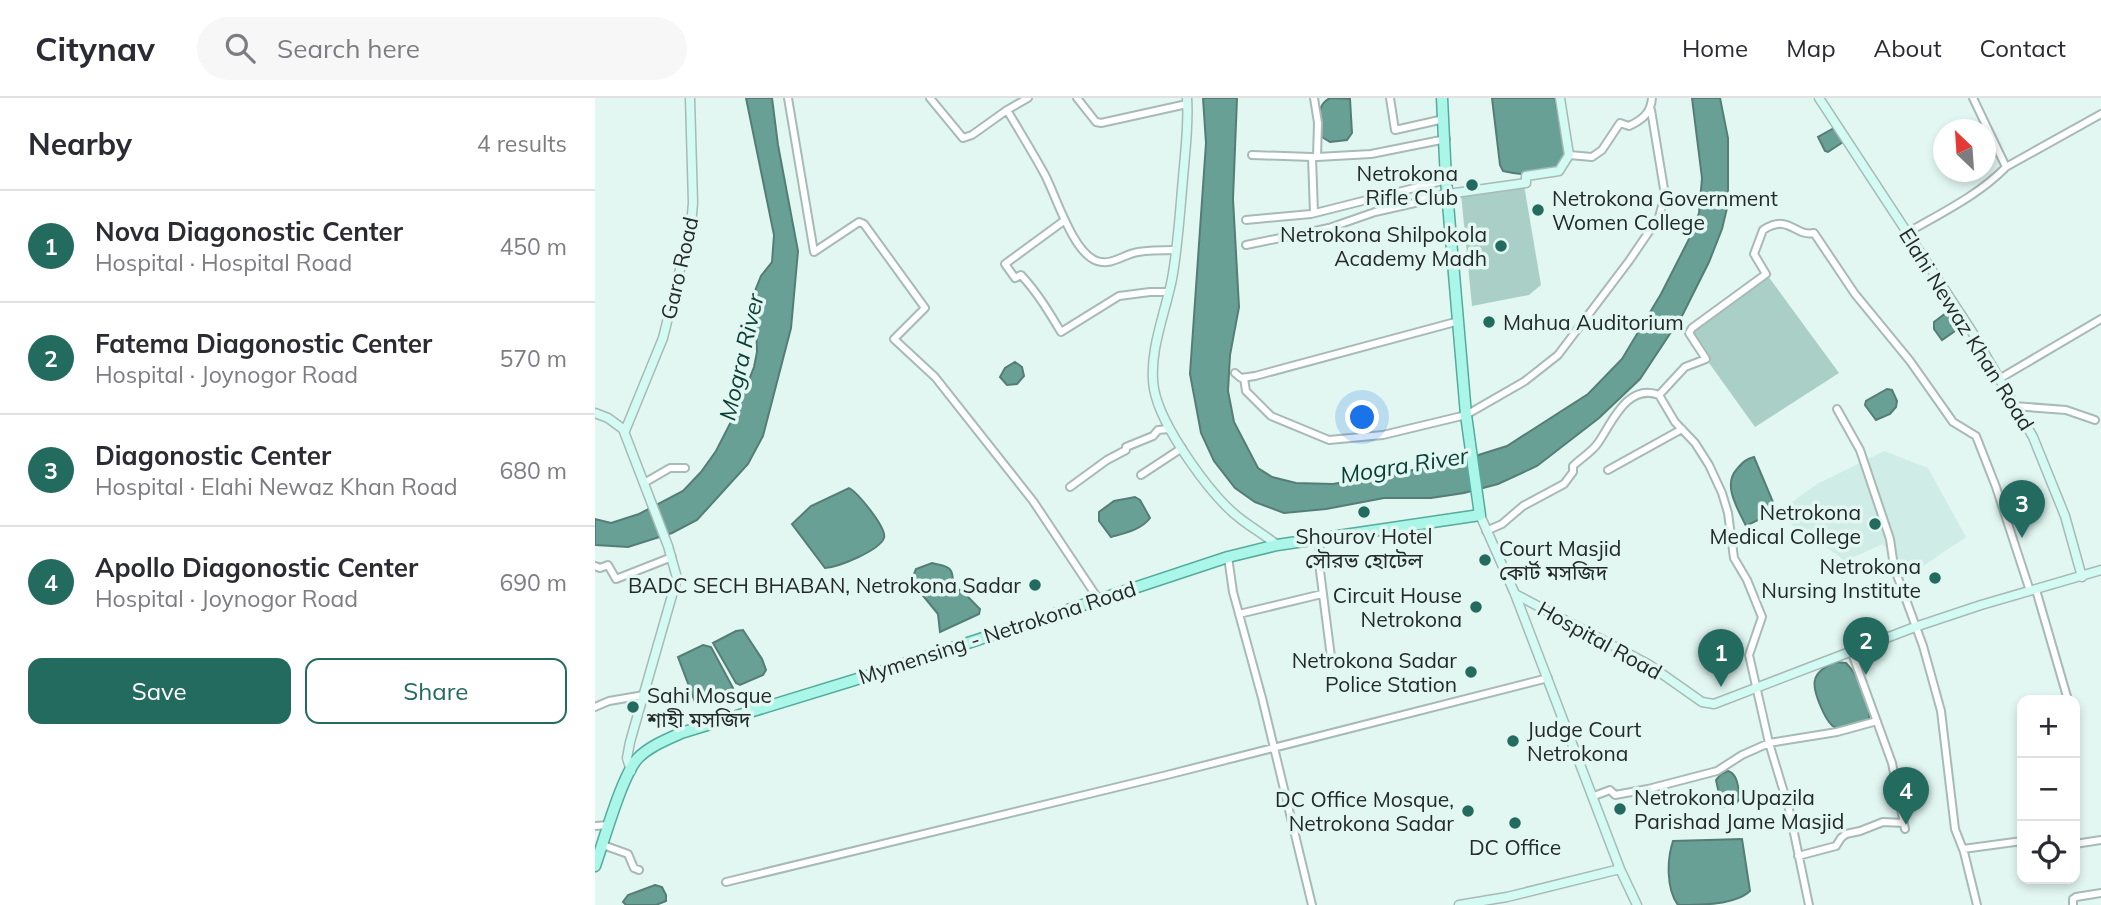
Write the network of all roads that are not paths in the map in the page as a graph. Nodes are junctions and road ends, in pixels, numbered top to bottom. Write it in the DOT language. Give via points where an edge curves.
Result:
graph roads {
  1 [pos="690,98"];
  2 [pos="788,98"];
  3 [pos="930,98"];
  4 [pos="1028,98"];
  5 [pos="1077,98"];
  6 [pos="1314,98"];
  7 [pos="1390,98"];
  8 [pos="1442,98"];
  9 [pos="1560,98"];
  10 [pos="1652,98"];
  11 [pos="1819,98"];
  12 [pos="1973,98"];
  13 [pos="1187,101"];
  14 [pos="1007,110"];
  15 [pos="1651,110"];
  16 [pos="2101,114"];
  17 [pos="1444,119"];
  18 [pos="1446,139"];
  19 [pos="1252,155"];
  20 [pos="1569,155"];
  21 [pos="1315,157"];
  22 [pos="2006,167"];
  23 [pos="1446,180"];
  24 [pos="1448,194"];
  25 [pos="1314,213"];
  26 [pos="1065,220"];
  27 [pos="1246,220"];
  28 [pos="1907,233"];
  29 [pos="1247,245"];
  30 [pos="1175,250"];
  31 [pos="1168,292"];
  32 [pos="2101,319"];
  33 [pos="1459,321"];
  34 [pos="1235,373"];
  35 [pos="1244,378"];
  36 [pos="1999,379"];
  37 [pos="1659,395"];
  38 [pos="2014,406"];
  39 [pos="1837,409"];
  40 [pos="595,413"];
  41 [pos="1466,419"];
  42 [pos="2095,420"];
  43 [pos="1169,429"];
  44 [pos="1682,429"];
  45 [pos="625,431"];
  46 [pos="1182,448"];
  47 [pos="685,468"];
  48 [pos="1608,470"];
  49 [pos="1141,475"];
  50 [pos="645,485"];
  51 [pos="1070,487"];
  52 [pos="1480,515"];
  53 [pos="1486,531"];
  54 [pos="1320,538"];
  55 [pos="1277,545"];
  56 [pos="671,557"];
  57 [pos="1228,557"];
  58 [pos="595,566"];
  59 [pos="2101,570"];
  60 [pos="2082,576"];
  61 [pos="2033,591"];
  62 [pos="1322,594"];
  63 [pos="1515,594"];
  64 [pos="1098,600"];
  65 [pos="1239,614"];
  66 [pos="1915,627"];
  67 [pos="1852,653"];
  68 [pos="1332,665"];
  69 [pos="1548,678"];
  70 [pos="1758,688"];
  71 [pos="644,695"];
  72 [pos="2066,695"];
  73 [pos="595,707"];
  74 [pos="1877,722"];
  75 [pos="1769,743"];
  76 [pos="1274,748"];
  77 [pos="631,771"];
  78 [pos="1594,796"];
  79 [pos="609,825"];
  80 [pos="595,826"];
  81 [pos="2101,840"];
  82 [pos="2017,842"];
  83 [pos="2080,843"];
  84 [pos="603,845"];
  85 [pos="1963,849"];
  86 [pos="1798,856"];
  87 [pos="595,866"];
  88 [pos="1621,869"];
  89 [pos="639,870"];
  90 [pos="726,883"];
  91 [pos="2101,893"];
  92 [pos="1312,905"];
  93 [pos="1459,905"];
  94 [pos="1637,905"];
  95 [pos="1809,905"];
  96 [pos="1977,905"];
  97 [pos="2073,905"];
  1 -- 45 [label="street, Garo Road" via="691,225 663,338"];
  2 -- 64 [label="street" via="814,252 859,222 864,224 925,309 894,339 935,377 1028,495"];
  3 -- 14 [label="street" via="963,138"];
  4 -- 14 [label="street"];
  5 -- 13 [label="street" via="1101,123"];
  6 -- 21 [label="street" via="1318,123"];
  7 -- 17 [label="street" via="1395,130"];
  8 -- 17 [label="main road"];
  9 -- 20 [label="street"];
  10 -- 15 [label="street"];
  11 -- 28 [label="street, Elahi Newaz Khan Road"];
  12 -- 22 [label="street"];
  13 -- 30 [label="street"];
  14 -- 26 [label="street" via="1047,178"];
  15 -- 20 [label="street" via="1629,126 1620,123 1592,157"];
  15 -- 41 [label="street" via="1665,195 1658,217 1558,355"];
  16 -- 22 [label="street"];
  17 -- 18 [label="main road"];
  18 -- 21 [label="street" via="1371,153"];
  18 -- 23 [label="main road"];
  19 -- 21 [label="street"];
  20 -- 24 [label="street" via="1559,171 1526,176 1526,183"];
  21 -- 25 [label="street"];
  22 -- 28 [label="street"];
  23 -- 24 [label="main road"];
  23 -- 25 [label="street"];
  24 -- 29 [label="street" via="1329,228"];
  24 -- 33 [label="main road"];
  25 -- 27 [label="street"];
  26 -- 30 [label="street" via="1085,253 1098,262 1135,252"];
  26 -- 31 [label="street" via="1005,264 1015,278 1021,275 1028,282 1061,332 1119,296"];
  28 -- 36 [label="street, Elahi Newaz Khan Road"];
  30 -- 31 [label="street"];
  31 -- 43 [label="street" via="1154,388"];
  32 -- 36 [label="street"];
  33 -- 35 [label="street"];
  33 -- 41 [label="main road"];
  34 -- 35 [label="street"];
  35 -- 41 [label="street" via="1246,391 1271,416 1329,440"];
  36 -- 38 [label="street, Elahi Newaz Khan Road"];
  37 -- 44 [label="street"];
  37 -- 53 [label="street" via="1646,394 1626,402 1598,444 1573,466 1564,484"];
  37 -- 61 [label="street" via="1685,367 1706,359 1689,334 1692,328 1766,274 1754,254 1763,230 1778,223 1814,233 1855,295 1953,422 1976,436"];
  38 -- 42 [label="street" via="2066,410"];
  38 -- 60 [label="street, Elahi Newaz Khan Road" via="2033,437"];
  39 -- 66 [label="street" via="1860,450"];
  40 -- 45 [label="street"];
  41 -- 52 [label="main road"];
  43 -- 46 [label="street"];
  43 -- 51 [label="street" via="1126,447"];
  44 -- 48 [label="street"];
  44 -- 70 [label="street" via="1722,492 1734,558 1762,617 1749,655"];
  45 -- 50 [label="street"];
  46 -- 49 [label="street"];
  46 -- 55 [label="street" via="1241,520"];
  47 -- 50 [label="street" via="670,468"];
  50 -- 56 [label="street"];
  52 -- 53 [label="street"];
  52 -- 54 [label="main road, Mymensing - Netrokona Road"];
  53 -- 63 [label="street"];
  54 -- 55 [label="main road, Mymensing - Netrokona Road"];
  54 -- 62 [label="street"];
  55 -- 57 [label="main road, Mymensing - Netrokona Road"];
  56 -- 58 [label="street" via="616,579 608,565"];
  56 -- 71 [label="street" via="676,586"];
  57 -- 64 [label="main road, Mymensing - Netrokona Road"];
  57 -- 65 [label="street"];
  59 -- 60 [label="street, Hospital Road"];
  60 -- 61 [label="street, Hospital Road"];
  61 -- 66 [label="street, Hospital Road"];
  61 -- 72 [label="street"];
  62 -- 65 [label="street"];
  62 -- 68 [label="street"];
  63 -- 69 [label="street"];
  63 -- 70 [label="street, Hospital Road" via="1649,664 1702,702 1714,704"];
  64 -- 77 [label="main road, Mymensing - Netrokona Road" via="681,733 652,747"];
  65 -- 76 [label="street"];
  66 -- 67 [label="street, Hospital Road"];
  66 -- 85 [label="street" via="1941,711 1955,829"];
  67 -- 70 [label="street, Hospital Road"];
  67 -- 74 [label="street"];
  69 -- 76 [label="street"];
  69 -- 78 [label="street"];
  70 -- 75 [label="street"];
  71 -- 73 [label="street"];
  71 -- 77 [label="street" via="627,758"];
  74 -- 75 [label="street"];
  74 -- 86 [label="street" via="1892,763 1904,826 1883,822 1843,835 1836,846"];
  75 -- 78 [label="street" via="1717,771 1648,789 1615,795 1609,790"];
  75 -- 86 [label="street"];
  76 -- 90 [label="street"];
  76 -- 92 [label="street"];
  77 -- 79 [label="main road, Mymensing - Netrokona Road"];
  78 -- 88 [label="street"];
  79 -- 80 [label="street"];
  79 -- 84 [label="main road, Mymensing - Netrokona Road"];
  81 -- 83 [label="street"];
  82 -- 85 [label="street"];
  84 -- 87 [label="main road, Mymensing - Netrokona Road"];
  84 -- 89 [label="street" via="624,851"];
  85 -- 96 [label="street"];
  86 -- 95 [label="street"];
  88 -- 93 [label="street"];
  88 -- 94 [label="street"];
  91 -- 97 [label="street" via="2076,897"];
}
